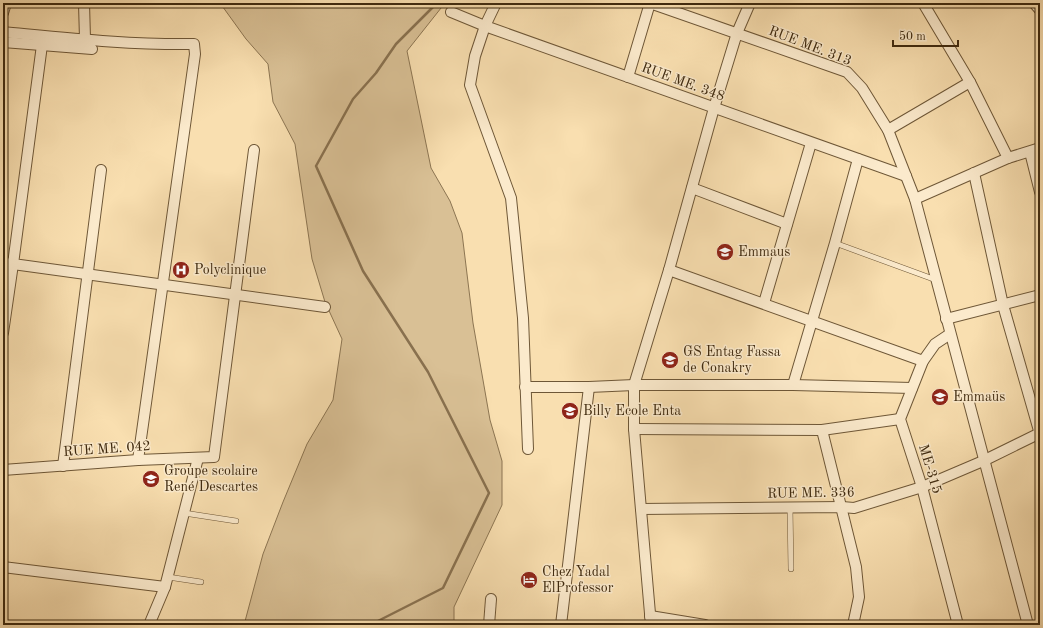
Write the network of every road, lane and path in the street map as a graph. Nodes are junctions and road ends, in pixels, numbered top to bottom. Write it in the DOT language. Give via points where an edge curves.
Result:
graph roads {
  1 [pos="6,3"];
  2 [pos="84,3"];
  3 [pos="496,3"];
  4 [pos="650,3"];
  5 [pos="750,3"];
  6 [pos="923,3"];
  7 [pos="1034,3"];
  8 [pos="1040,10"];
  9 [pos="451,12"];
  10 [pos="3,13"];
  11 [pos="486,26"];
  12 [pos="3,32"];
  13 [pos="737,33"];
  14 [pos="85,39"];
  15 [pos="3,42"];
  16 [pos="42,45"];
  17 [pos="92,49"];
  18 [pos="628,77"];
  19 [pos="970,82"];
  20 [pos="714,108"];
  21 [pos="888,130"];
  22 [pos="811,143"];
  23 [pos="1040,148"];
  24 [pos="254,150"];
  25 [pos="1030,152"];
  26 [pos="1008,158"];
  27 [pos="858,159"];
  28 [pos="101,170"];
  29 [pos="974,173"];
  30 [pos="906,176"];
  31 [pos="692,188"];
  32 [pos="1040,192"];
  33 [pos="915,199"];
  34 [pos="787,224"];
  35 [pos="835,244"];
  36 [pos="8,264"];
  37 [pos="669,270"];
  38 [pos="86,275"];
  39 [pos="936,280"];
  40 [pos="161,285"];
  41 [pos="234,295"];
  42 [pos="1040,295"];
  43 [pos="764,303"];
  44 [pos="1003,305"];
  45 [pos="325,307"];
  46 [pos="946,319"];
  47 [pos="812,321"];
  48 [pos="3,333"];
  49 [pos="950,334"];
  50 [pos="923,361"];
  51 [pos="634,385"];
  52 [pos="793,385"];
  53 [pos="525,387"];
  54 [pos="589,387"];
  55 [pos="912,388"];
  56 [pos="900,419"];
  57 [pos="634,429"];
  58 [pos="822,430"];
  59 [pos="1040,434"];
  60 [pos="528,449"];
  61 [pos="198,458"];
  62 [pos="138,460"];
  63 [pos="983,461"];
  64 [pos="63,466"];
  65 [pos="3,470"];
  66 [pos="922,487"];
  67 [pos="842,507"];
  68 [pos="641,508"];
  69 [pos="790,508"];
  70 [pos="184,513"];
  71 [pos="236,521"];
  72 [pos="3,567"];
  73 [pos="791,569"];
  74 [pos="167,582"];
  75 [pos="201,582"];
  76 [pos="491,599"];
  77 [pos="651,621"];
  78 [pos="149,625"];
  79 [pos="489,625"];
  80 [pos="561,625"];
  81 [pos="704,625"];
  82 [pos="852,625"];
  83 [pos="958,625"];
  84 [pos="1028,625"];
  1 -- 10 [label="street"];
  2 -- 14 [label="street"];
  3 -- 11 [label="street"];
  4 -- 13 [label="street, RUE ME. 313"];
  4 -- 18 [label="street"];
  5 -- 13 [label="street"];
  6 -- 19 [label="street"];
  7 -- 8 [label="street"];
  9 -- 11 [label="street, RUE ME. 348"];
  11 -- 18 [label="street, RUE ME. 348"];
  11 -- 53 [label="street" via="475,56 470,85 511,198 523,318"];
  12 -- 14 [label="street"];
  13 -- 20 [label="street"];
  13 -- 21 [label="street, RUE ME. 313" via="847,72 862,88"];
  14 -- 40 [label="street" via="194,44"];
  15 -- 16 [label="street"];
  16 -- 17 [label="street"];
  16 -- 36 [label="street"];
  18 -- 20 [label="street, RUE ME. 348"];
  19 -- 21 [label="street"];
  19 -- 26 [label="street"];
  20 -- 22 [label="street, RUE ME. 348"];
  20 -- 31 [label="street"];
  21 -- 30 [label="street, RUE ME. 313"];
  22 -- 27 [label="street, RUE ME. 348"];
  22 -- 34 [label="street"];
  23 -- 25 [label="street"];
  24 -- 41 [label="street"];
  25 -- 26 [label="street"];
  25 -- 32 [label="street"];
  26 -- 29 [label="street"];
  27 -- 30 [label="street, RUE ME. 348"];
  27 -- 35 [label="street"];
  28 -- 38 [label="street"];
  29 -- 33 [label="street"];
  29 -- 44 [label="street"];
  30 -- 33 [label="street, RUE ME. 313"];
  31 -- 34 [label="street"];
  31 -- 37 [label="street"];
  33 -- 39 [label="street, RUE ME. 313"];
  34 -- 43 [label="street"];
  35 -- 39 [label="lane"];
  35 -- 47 [label="street"];
  36 -- 38 [label="street"];
  36 -- 48 [label="street"];
  37 -- 43 [label="street"];
  37 -- 51 [label="street"];
  38 -- 40 [label="street"];
  38 -- 64 [label="street"];
  39 -- 46 [label="street, RUE ME. 313"];
  40 -- 41 [label="street"];
  40 -- 62 [label="street"];
  41 -- 45 [label="street"];
  41 -- 61 [label="street, RUE ME. 042" via="214,457"];
  42 -- 44 [label="street"];
  43 -- 47 [label="street"];
  44 -- 46 [label="street"];
  44 -- 59 [label="street"];
  46 -- 49 [label="street, RUE ME. 313"];
  47 -- 50 [label="street"];
  47 -- 52 [label="street"];
  49 -- 50 [label="street" via="935,344"];
  49 -- 63 [label="street, RUE ME. 313"];
  50 -- 55 [label="street"];
  51 -- 52 [label="street"];
  51 -- 54 [label="street"];
  51 -- 57 [label="street"];
  52 -- 55 [label="street"];
  53 -- 54 [label="street"];
  53 -- 60 [label="street"];
  54 -- 80 [label="street"];
  55 -- 56 [label="street"];
  56 -- 58 [label="street"];
  56 -- 66 [label="street, ME-315"];
  57 -- 58 [label="street"];
  57 -- 68 [label="street"];
  58 -- 67 [label="street"];
  59 -- 63 [label="street, RUE ME. 336"];
  61 -- 62 [label="street, RUE ME. 042"];
  61 -- 70 [label="street"];
  62 -- 64 [label="street, RUE ME. 042"];
  63 -- 66 [label="street, RUE ME. 336"];
  63 -- 84 [label="street, RUE ME. 313"];
  64 -- 65 [label="street, RUE ME. 042"];
  66 -- 67 [label="street, RUE ME. 336" via="854,508"];
  66 -- 83 [label="street, ME-315"];
  67 -- 69 [label="street, RUE ME. 336"];
  67 -- 82 [label="street" via="856,567 859,597"];
  68 -- 69 [label="street, RUE ME. 336"];
  68 -- 77 [label="street"];
  69 -- 73 [label="lane"];
  70 -- 71 [label="lane"];
  70 -- 74 [label="street"];
  72 -- 74 [label="street"];
  74 -- 75 [label="lane"];
  74 -- 78 [label="street"];
  76 -- 79 [label="street"];
  77 -- 81 [label="street"];
}
